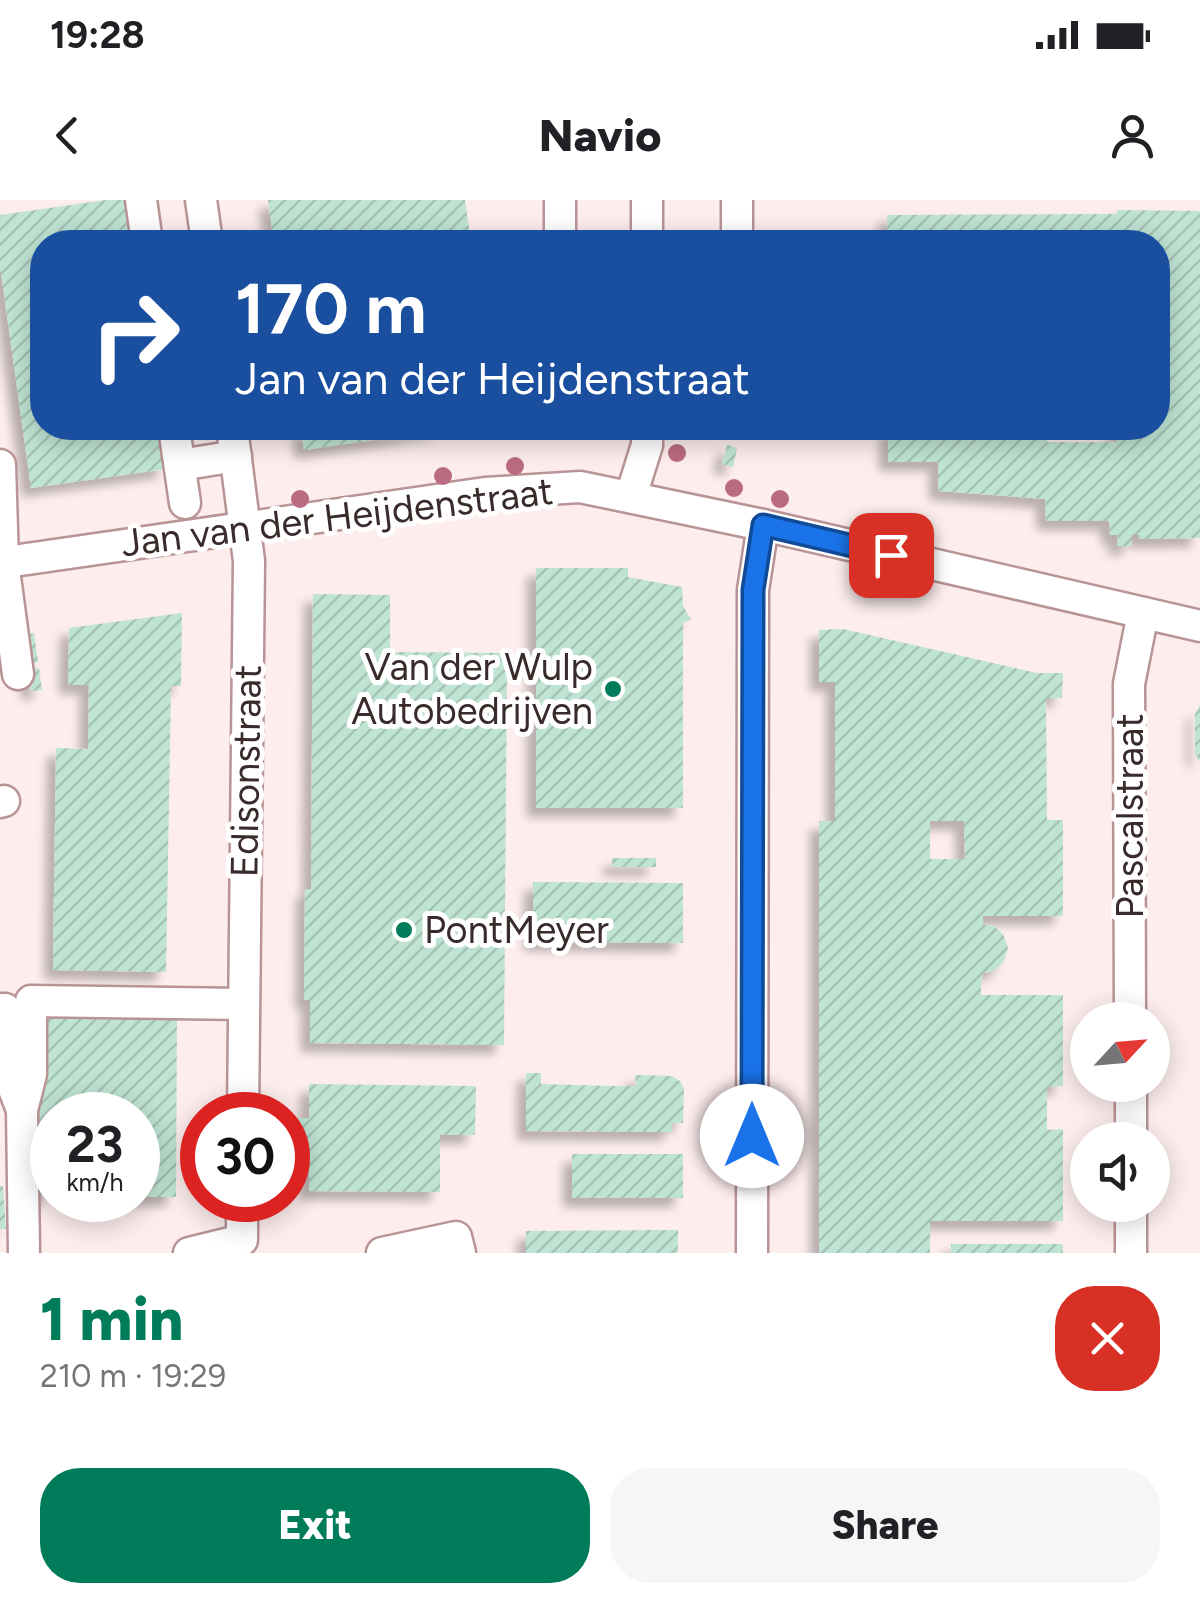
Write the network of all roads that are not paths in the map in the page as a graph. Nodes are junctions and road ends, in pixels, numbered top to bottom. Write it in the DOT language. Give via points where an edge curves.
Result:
graph roads {
  1 [pos="141,200"];
  2 [pos="201,200"];
  3 [pos="560,200"];
  4 [pos="647,200"];
  5 [pos="737,200"];
  6 [pos="145,230"];
  7 [pos="205,230"];
  8 [pos="560,230"];
  9 [pos="647,230"];
  10 [pos="736,230"];
  11 [pos="176,440"];
  12 [pos="647,440"];
  13 [pos="234,442"];
  14 [pos="0,465"];
  15 [pos="180,465"];
  16 [pos="631,496"];
  17 [pos="1,502"];
  18 [pos="185,503"];
  19 [pos="763,525"];
  20 [pos="246,527"];
  21 [pos="1,563"];
  22 [pos="1143,613"];
  23 [pos="1200,626"];
  24 [pos="18,674"];
  25 [pos="1130,1002"];
  26 [pos="243,1004"];
  27 [pos="0,1009"];
  28 [pos="242,1092"];
  29 [pos="22,1110"];
  30 [pos="242,1222"];
  31 [pos="1131,1222"];
  32 [pos="24,1253"];
  33 [pos="189,1253"];
  34 [pos="382,1253"];
  35 [pos="460,1253"];
  36 [pos="752,1253"];
  37 [pos="1131,1253"];
  1 -- 6 [label="street"];
  2 -- 7 [label="street"];
  3 -- 8 [label="street"];
  4 -- 9 [label="street"];
  5 -- 10 [label="street"];
  11 -- 15 [label="street"];
  12 -- 16 [label="street"];
  13 -- 15 [label="street"];
  13 -- 20 [label="street, Edisonstraat"];
  14 -- 17 [label="street"];
  15 -- 18 [label="street"];
  16 -- 19 [label="street, Jan van der Heijdenstraat"];
  16 -- 20 [label="street, Jan van der Heijdenstraat" via="580,487 520,489"];
  17 -- 21 [label="street"];
  19 -- 22 [label="street, Jan van der Heijdenstraat"];
  19 -- 36 [label="street" via="753,590"];
  20 -- 21 [label="street, Jan van der Heijdenstraat"];
  20 -- 26 [label="street, Edisonstraat"];
  21 -- 24 [label="street"];
  22 -- 23 [label="street, Jan van der Heijdenstraat"];
  22 -- 25 [label="street, Pascalstraat" via="1129,684"];
  26 -- 28 [label="street, Edisonstraat"];
  26 -- 29 [label="street" via="31,1001 30,1074"];
  27 -- 29 [label="street"];
  29 -- 32 [label="street"];
  30 -- 33 [label="street" via="242,1240"];
  31 -- 37 [label="street"];
  34 -- 35 [label="street" via="456,1236"];
}
